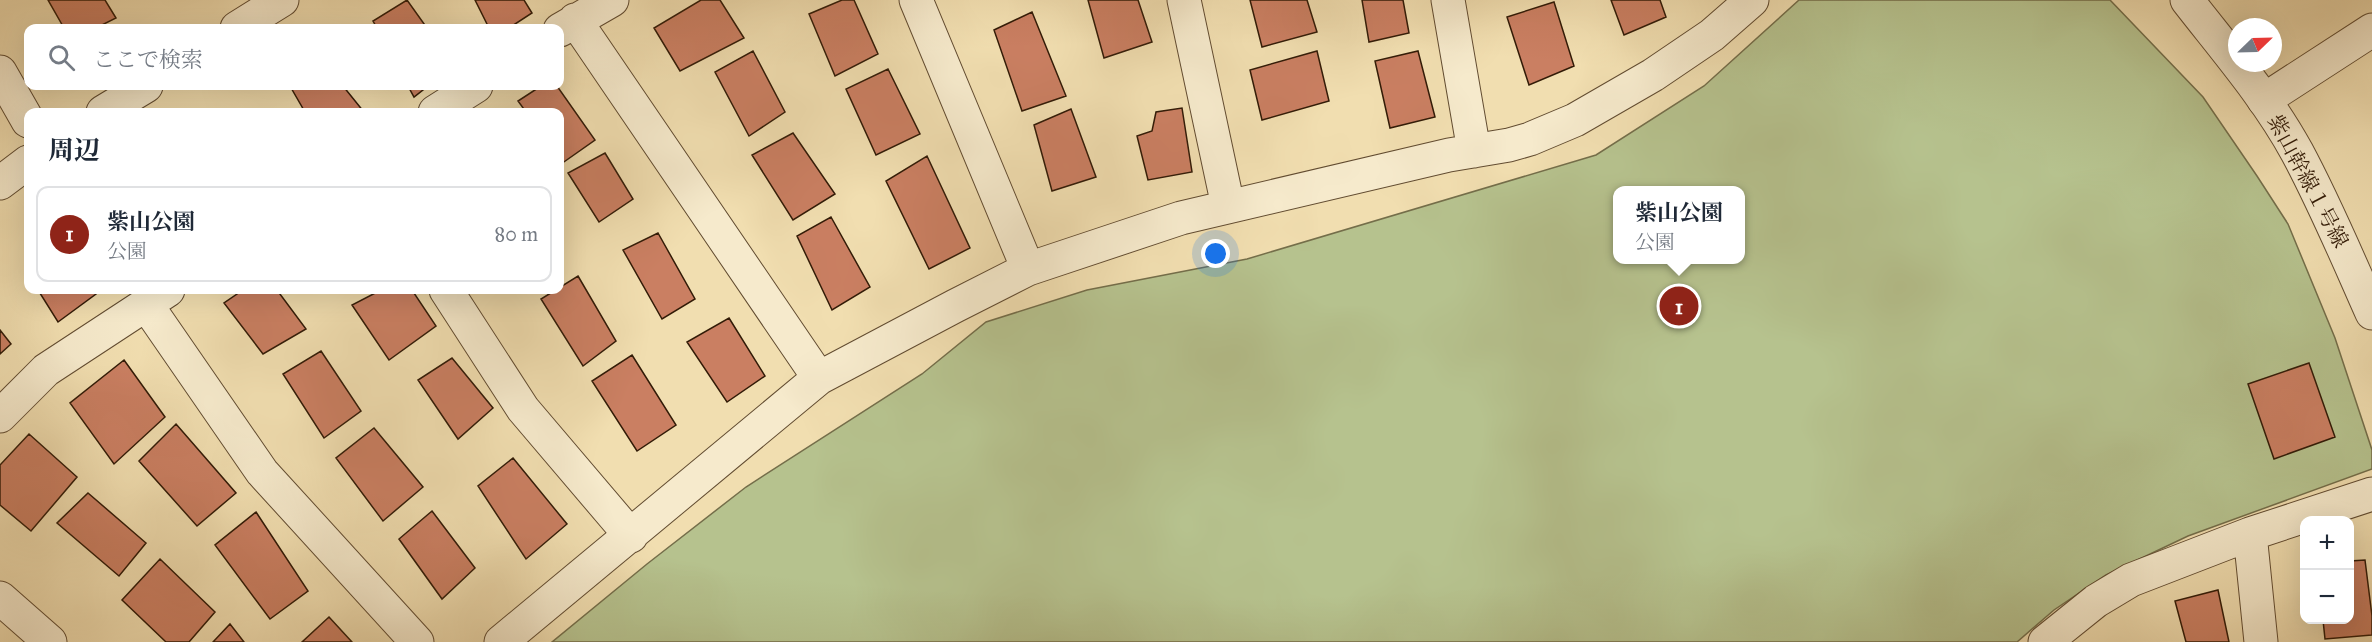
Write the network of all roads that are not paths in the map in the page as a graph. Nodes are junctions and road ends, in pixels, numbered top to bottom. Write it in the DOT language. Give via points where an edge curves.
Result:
graph roads {
  1 [pos="282,0"];
  2 [pos="612,0"];
  3 [pos="915,0"];
  4 [pos="1184,0"];
  5 [pos="1448,0"];
  6 [pos="1752,0"];
  7 [pos="2187,0"];
  8 [pos="243,24"];
  9 [pos="567,25"];
  10 [pos="2372,30"];
  11 [pos="0,72"];
  12 [pos="139,90"];
  13 [pos="470,90"];
  14 [pos="2264,100"];
  15 [pos="110,108"];
  16 [pos="441,108"];
  17 [pos="24,114"];
  18 [pos="1473,151"];
  19 [pos="24,165"];
  20 [pos="0,183"];
  21 [pos="1228,206"];
  22 [pos="1028,269"];
  23 [pos="449,294"];
  24 [pos="157,297"];
  25 [pos="2372,313"];
  26 [pos="819,378"];
  27 [pos="0,416"];
  28 [pos="2372,494"];
  29 [pos="2250,534"];
  30 [pos="631,536"];
  31 [pos="0,598"];
  32 [pos="50,642"];
  33 [pos="417,642"];
  34 [pos="501,642"];
  35 [pos="2045,642"];
  36 [pos="2261,642"];
  1 -- 8 [label="street"];
  2 -- 9 [label="street"];
  3 -- 22 [label="street"];
  4 -- 21 [label="street"];
  5 -- 18 [label="street"];
  6 -- 18 [label="street" via="1712,35 1603,105 1530,139"];
  7 -- 14 [label="street, 紫山幹線１号線"];
  9 -- 26 [label="street"];
  10 -- 14 [label="street"];
  11 -- 17 [label="street"];
  12 -- 15 [label="street"];
  13 -- 16 [label="street"];
  14 -- 25 [label="street, 紫山幹線１号線" via="2301,160"];
  18 -- 21 [label="street"];
  19 -- 20 [label="street"];
  21 -- 22 [label="street"];
  22 -- 26 [label="street"];
  23 -- 30 [label="street" via="523,409"];
  24 -- 27 [label="street" via="46,370"];
  24 -- 33 [label="street" via="262,472"];
  26 -- 30 [label="street"];
  28 -- 29 [label="street"];
  29 -- 35 [label="street" via="2131,580 2096,601"];
  29 -- 36 [label="street"];
  30 -- 34 [label="street"];
  31 -- 32 [label="street"];
}
